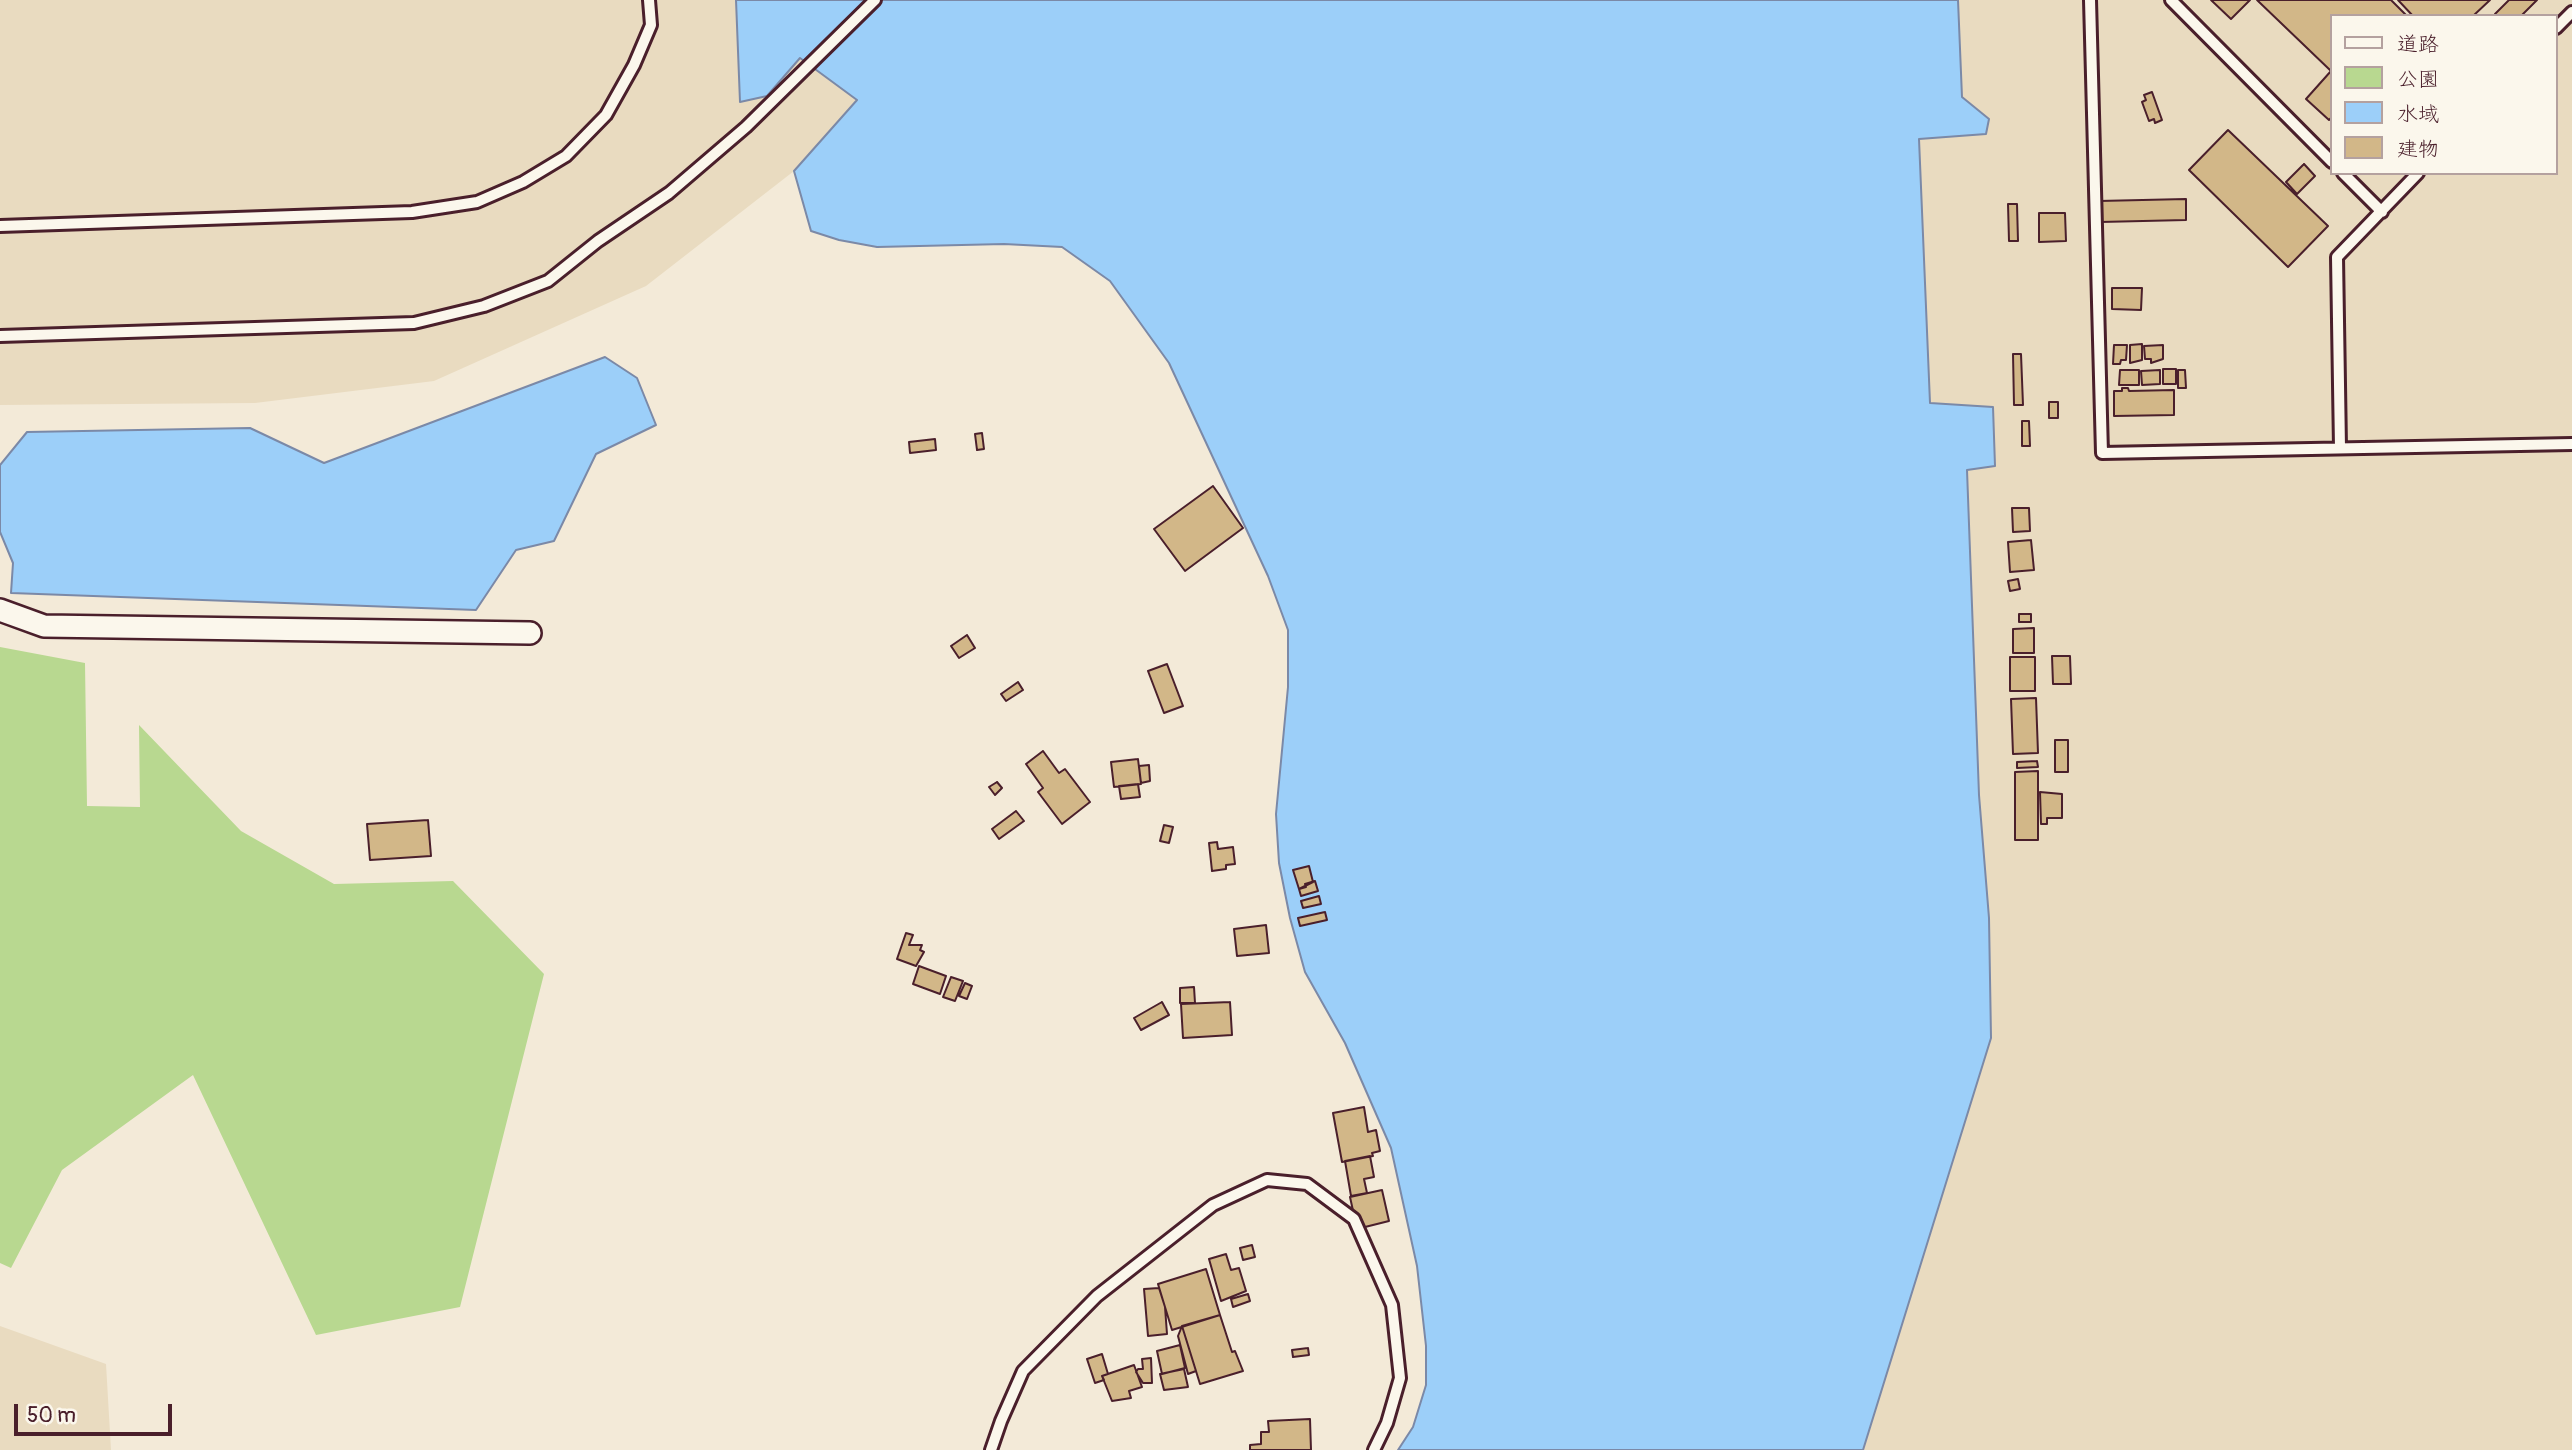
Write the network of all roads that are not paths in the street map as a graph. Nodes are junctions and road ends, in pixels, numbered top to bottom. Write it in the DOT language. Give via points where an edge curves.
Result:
graph roads {
  1 [pos="649,0"];
  2 [pos="874,0"];
  3 [pos="2090,0"];
  4 [pos="2171,0"];
  5 [pos="2572,12"];
  6 [pos="2558,27"];
  7 [pos="2330,160"];
  8 [pos="2345,175"];
  9 [pos="2416,175"];
  10 [pos="2382,212"];
  11 [pos="0,226"];
  12 [pos="0,336"];
  13 [pos="2572,444"];
  14 [pos="2340,448"];
  15 [pos="0,610"];
  16 [pos="530,633"];
  17 [pos="991,1450"];
  18 [pos="1374,1450"];
  1 -- 11 [label="lane" via="651,25 606,115 566,156 477,202 412,212"];
  2 -- 12 [label="lane" via="746,127 669,193 548,281 484,306 414,323"];
  3 -- 14 [label="lane" via="2102,453"];
  4 -- 7 [label="lane"];
  5 -- 6 [label="lane"];
  8 -- 10 [label="lane"];
  9 -- 10 [label="lane"];
  10 -- 14 [label="lane" via="2337,257"];
  13 -- 14 [label="lane"];
  15 -- 16 [label="street" via="44,626"];
  17 -- 18 [label="lane" via="1023,1371 1097,1296 1213,1205 1267,1180 1307,1184 1354,1219 1392,1305 1400,1378"];
}
